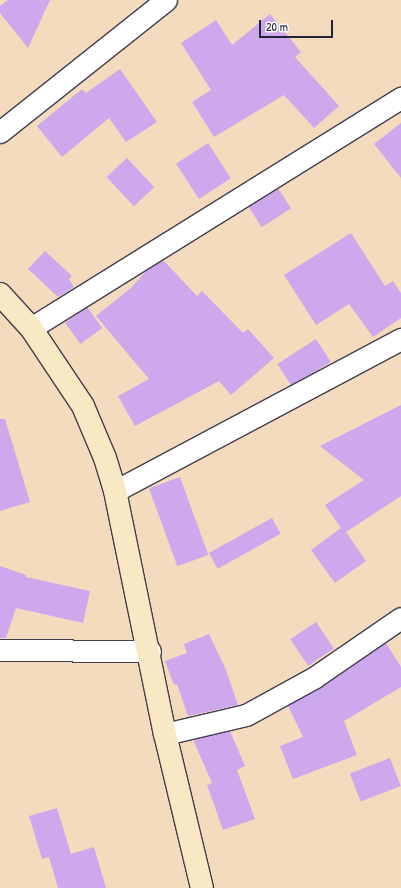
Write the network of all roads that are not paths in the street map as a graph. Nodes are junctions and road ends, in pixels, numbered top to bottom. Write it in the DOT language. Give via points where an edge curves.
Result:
graph roads {
  1 [pos="166,0"];
  2 [pos="401,98"];
  3 [pos="0,132"];
  4 [pos="0,294"];
  5 [pos="31,328"];
  6 [pos="401,338"];
  7 [pos="115,491"];
  8 [pos="401,618"];
  9 [pos="0,650"];
  10 [pos="150,651"];
  11 [pos="165,734"];
  12 [pos="202,888"];
  1 -- 3 [label="street"];
  2 -- 5 [label="street"];
  4 -- 5 [label="main road"];
  5 -- 7 [label="main road" via="83,406 105,458"];
  6 -- 7 [label="street"];
  7 -- 10 [label="main road"];
  8 -- 11 [label="street" via="315,677 246,715"];
  9 -- 10 [label="street"];
  10 -- 11 [label="main road"];
  11 -- 12 [label="main road"];
}
